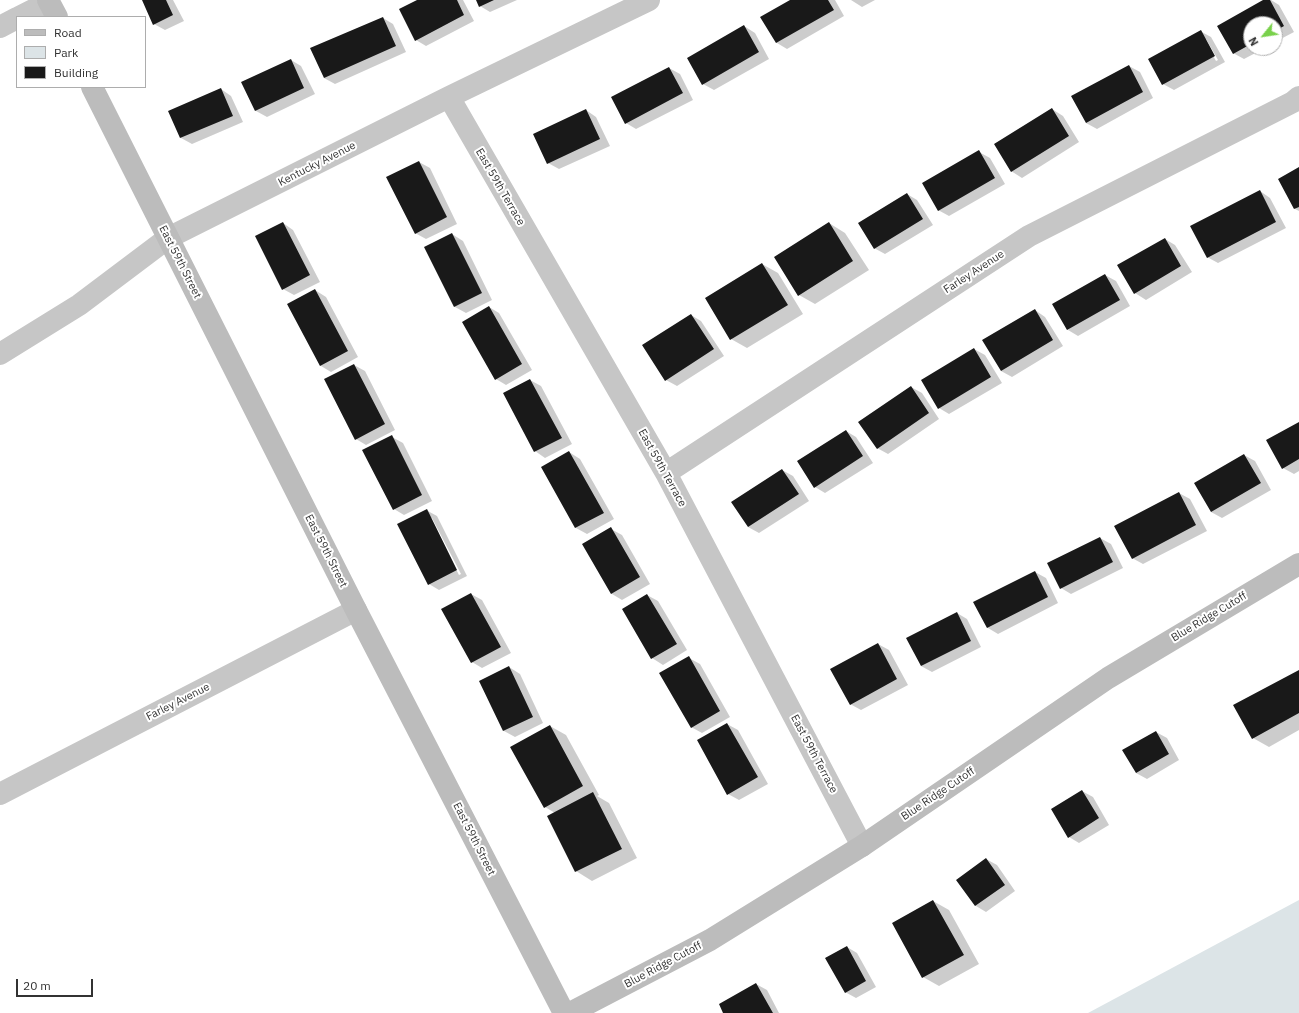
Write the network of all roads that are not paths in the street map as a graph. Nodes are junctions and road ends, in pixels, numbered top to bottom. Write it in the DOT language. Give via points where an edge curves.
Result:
graph roads {
  1 [pos="649,0"];
  2 [pos="51,6"];
  3 [pos="24,16"];
  4 [pos="16,19"];
  5 [pos="0,27"];
  6 [pos="93,88"];
  7 [pos="448,97"];
  8 [pos="1299,98"];
  9 [pos="168,238"];
  10 [pos="0,354"];
  11 [pos="666,473"];
  12 [pos="1299,564"];
  13 [pos="356,610"];
  14 [pos="0,794"];
  15 [pos="862,846"];
  16 [pos="564,1013"];
  17 [pos="570,1013"];
  1 -- 7 [label="street, Kentucky Avenue"];
  2 -- 3 [label="street"];
  4 -- 5 [label="street"];
  6 -- 9 [label="street, East 59th Street"];
  7 -- 9 [label="street, Kentucky Avenue"];
  7 -- 11 [label="street, East 59th Terrace"];
  8 -- 11 [label="street, Farley Avenue" via="1029,236"];
  9 -- 10 [label="street, Kentucky Avenue" via="79,305"];
  9 -- 13 [label="street, East 59th Street"];
  11 -- 15 [label="street, East 59th Terrace"];
  12 -- 15 [label="street, Blue Ridge Cutoff" via="1108,678"];
  13 -- 14 [label="street, Farley Avenue"];
  13 -- 16 [label="street, East 59th Street"];
  15 -- 17 [label="street, Blue Ridge Cutoff" via="710,940"];
}
